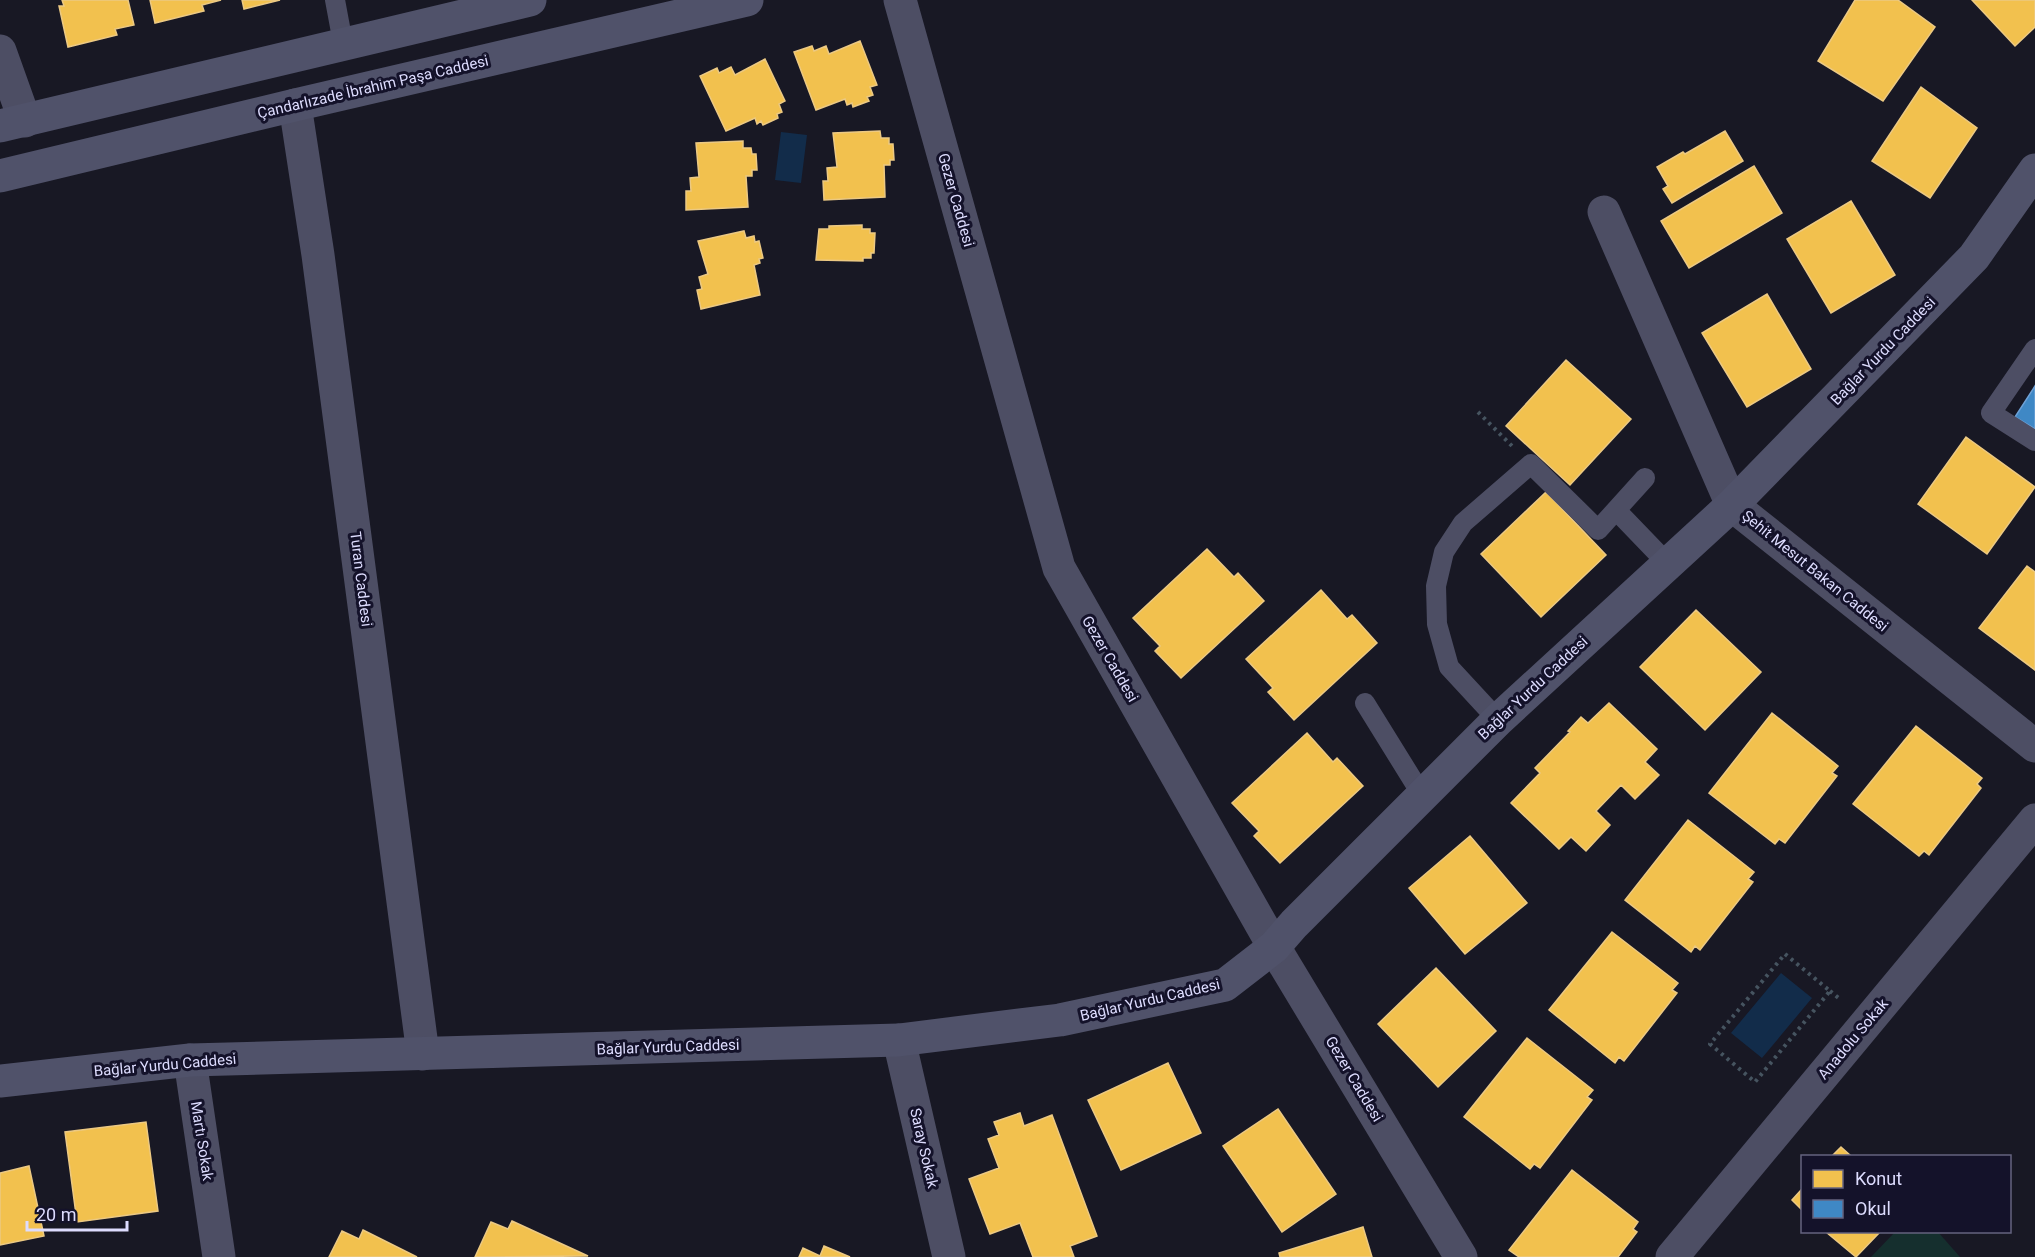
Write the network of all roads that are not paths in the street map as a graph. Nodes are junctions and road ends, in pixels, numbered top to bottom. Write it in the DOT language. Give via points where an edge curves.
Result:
graph roads {
  1 [pos="335,0"];
  2 [pos="530,0"];
  3 [pos="747,0"];
  4 [pos="900,0"];
  5 [pos="343,43"];
  6 [pos="0,51"];
  7 [pos="295,105"];
  8 [pos="12,123"];
  9 [pos="2035,170"];
  10 [pos="0,176"];
  11 [pos="1604,212"];
  12 [pos="2035,349"];
  13 [pos="2035,441"];
  14 [pos="1645,478"];
  15 [pos="1732,505"];
  16 [pos="1616,510"];
  17 [pos="1667,563"];
  18 [pos="1365,703"];
  19 [pos="1498,720"];
  20 [pos="2035,746"];
  21 [pos="1422,795"];
  22 [pos="2035,820"];
  23 [pos="1274,947"];
  24 [pos="899,1040"];
  25 [pos="423,1054"];
  26 [pos="190,1060"];
  27 [pos="0,1082"];
  28 [pos="219,1257"];
  29 [pos="949,1257"];
  30 [pos="1461,1257"];
  31 [pos="1672,1257"];
  1 -- 5 [label="lane"];
  2 -- 5 [label="street"];
  3 -- 7 [label="street, Çandarlızade İbrahim Paşa Caddesi"];
  4 -- 23 [label="street, Gezer Caddesi" via="1059,568"];
  5 -- 8 [label="street"];
  6 -- 8 [label="street"];
  7 -- 10 [label="street, Çandarlızade İbrahim Paşa Caddesi"];
  7 -- 25 [label="street, Turan Caddesi"];
  9 -- 15 [label="street, Bağlar Yurdu Caddesi" via="1974,257"];
  11 -- 15 [label="street, Şehit Mesut Bakan Caddesi"];
  12 -- 13 [label="lane" via="1991,413"];
  14 -- 16 [label="lane"];
  15 -- 17 [label="street, Bağlar Yurdu Caddesi"];
  15 -- 20 [label="street, Şehit Mesut Bakan Caddesi"];
  16 -- 17 [label="lane"];
  16 -- 19 [label="lane" via="1599,530 1531,464 1463,523 1444,552 1436,586 1437,624 1449,666"];
  17 -- 19 [label="street, Bağlar Yurdu Caddesi"];
  18 -- 21 [label="lane"];
  19 -- 21 [label="street, Bağlar Yurdu Caddesi"];
  21 -- 23 [label="street, Bağlar Yurdu Caddesi"];
  22 -- 31 [label="street, Anadolu Sokak"];
  23 -- 24 [label="street, Bağlar Yurdu Caddesi" via="1225,985 1060,1020"];
  23 -- 30 [label="street, Gezer Caddesi"];
  24 -- 25 [label="street, Bağlar Yurdu Caddesi"];
  24 -- 29 [label="street, Saray Sokak"];
  25 -- 26 [label="street, Bağlar Yurdu Caddesi"];
  26 -- 27 [label="street, Bağlar Yurdu Caddesi"];
  26 -- 28 [label="street, Martı Sokak"];
}
